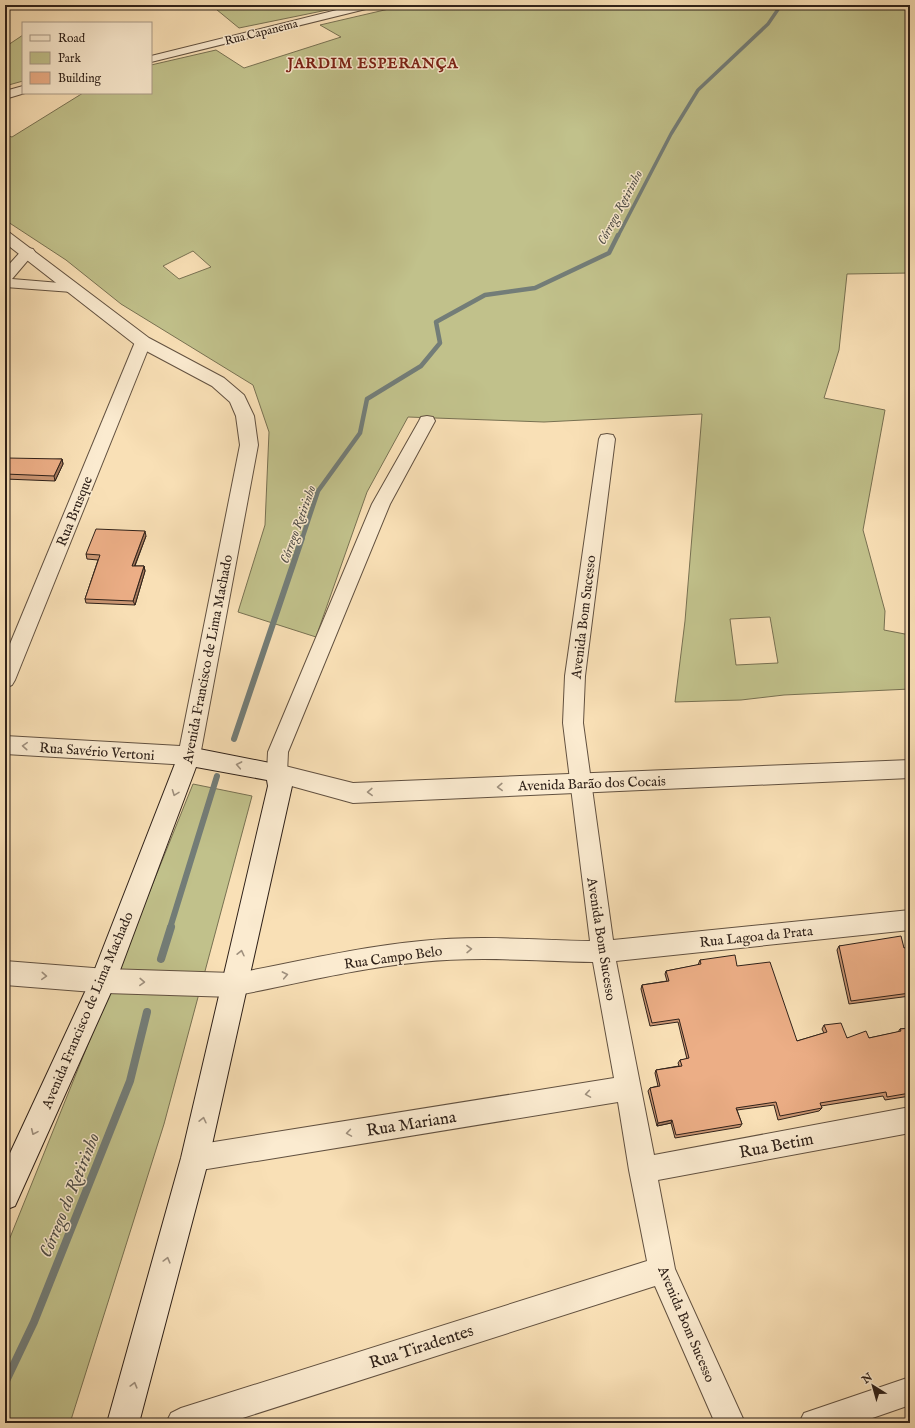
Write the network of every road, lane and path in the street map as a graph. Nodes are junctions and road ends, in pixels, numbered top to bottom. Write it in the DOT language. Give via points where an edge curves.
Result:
graph roads {
  1 [pos="370,5"];
  2 [pos="152,59"];
  3 [pos="22,90"];
  4 [pos="5,95"];
  5 [pos="5,236"];
  6 [pos="28,252"];
  7 [pos="5,278"];
  8 [pos="5,283"];
  9 [pos="72,288"];
  10 [pos="143,342"];
  11 [pos="427,421"];
  12 [pos="607,439"];
  13 [pos="5,680"];
  14 [pos="5,745"];
  15 [pos="189,756"];
  16 [pos="910,769"];
  17 [pos="277,773"];
  18 [pos="580,784"];
  19 [pos="910,920"];
  20 [pos="602,952"];
  21 [pos="5,973"];
  22 [pos="103,981"];
  23 [pos="234,985"];
  24 [pos="627,1088"];
  25 [pos="910,1120"];
  26 [pos="195,1158"];
  27 [pos="642,1170"];
  28 [pos="5,1196"];
  29 [pos="662,1270"];
  30 [pos="910,1391"];
  31 [pos="124,1423"];
  32 [pos="181,1423"];
  33 [pos="730,1423"];
  34 [pos="814,1423"];
  1 -- 2 [label="street, Rua Capanema"];
  3 -- 4 [label="street"];
  5 -- 6 [label="street, Avenida Francisco de Lima Machado"];
  6 -- 7 [label="street"];
  6 -- 9 [label="street, Avenida Francisco de Lima Machado"];
  8 -- 9 [label="street"];
  9 -- 10 [label="street, Avenida Francisco de Lima Machado"];
  10 -- 13 [label="street, Rua Brusque"];
  10 -- 15 [label="street, Avenida Francisco de Lima Machado" via="218,382 238,399 245,416 249,445"];
  11 -- 17 [label="street" via="381,504 278,752"];
  12 -- 18 [label="street, Avenida Bom Sucesso" via="575,676 573,723"];
  15 -- 14 [label="street, Rua Savério Vertoni, one-way"];
  17 -- 15 [label="street, Rua Savério Vertoni, one-way"];
  15 -- 22 [label="street, Avenida Francisco de Lima Machado, one-way"];
  16 -- 18 [label="street, Avenida Barão dos Cocais"];
  18 -- 17 [label="street, Avenida Barão dos Cocais, one-way" via="353,793"];
  23 -- 17 [label="street, one-way" via="280,786"];
  18 -- 20 [label="street, Avenida Bom Sucesso"];
  19 -- 20 [label="street, Rua Lagoa da Prata"];
  23 -- 20 [label="street, Rua Campo Belo, one-way" via="421,951 482,949"];
  20 -- 24 [label="street, Avenida Bom Sucesso"];
  21 -- 22 [label="street, one-way"];
  22 -- 23 [label="street, one-way"];
  22 -- 28 [label="street, Avenida Francisco de Lima Machado, one-way"];
  26 -- 23 [label="street, one-way"];
  24 -- 26 [label="street, Rua Mariana, one-way"];
  24 -- 27 [label="street, Avenida Bom Sucesso"];
  25 -- 27 [label="street, Rua Betim"];
  31 -- 26 [label="street, one-way"];
  27 -- 29 [label="street, Avenida Bom Sucesso"];
  29 -- 32 [label="street, Rua Tiradentes"];
  29 -- 33 [label="street, Avenida Bom Sucesso"];
  30 -- 34 [label="street"];
}
